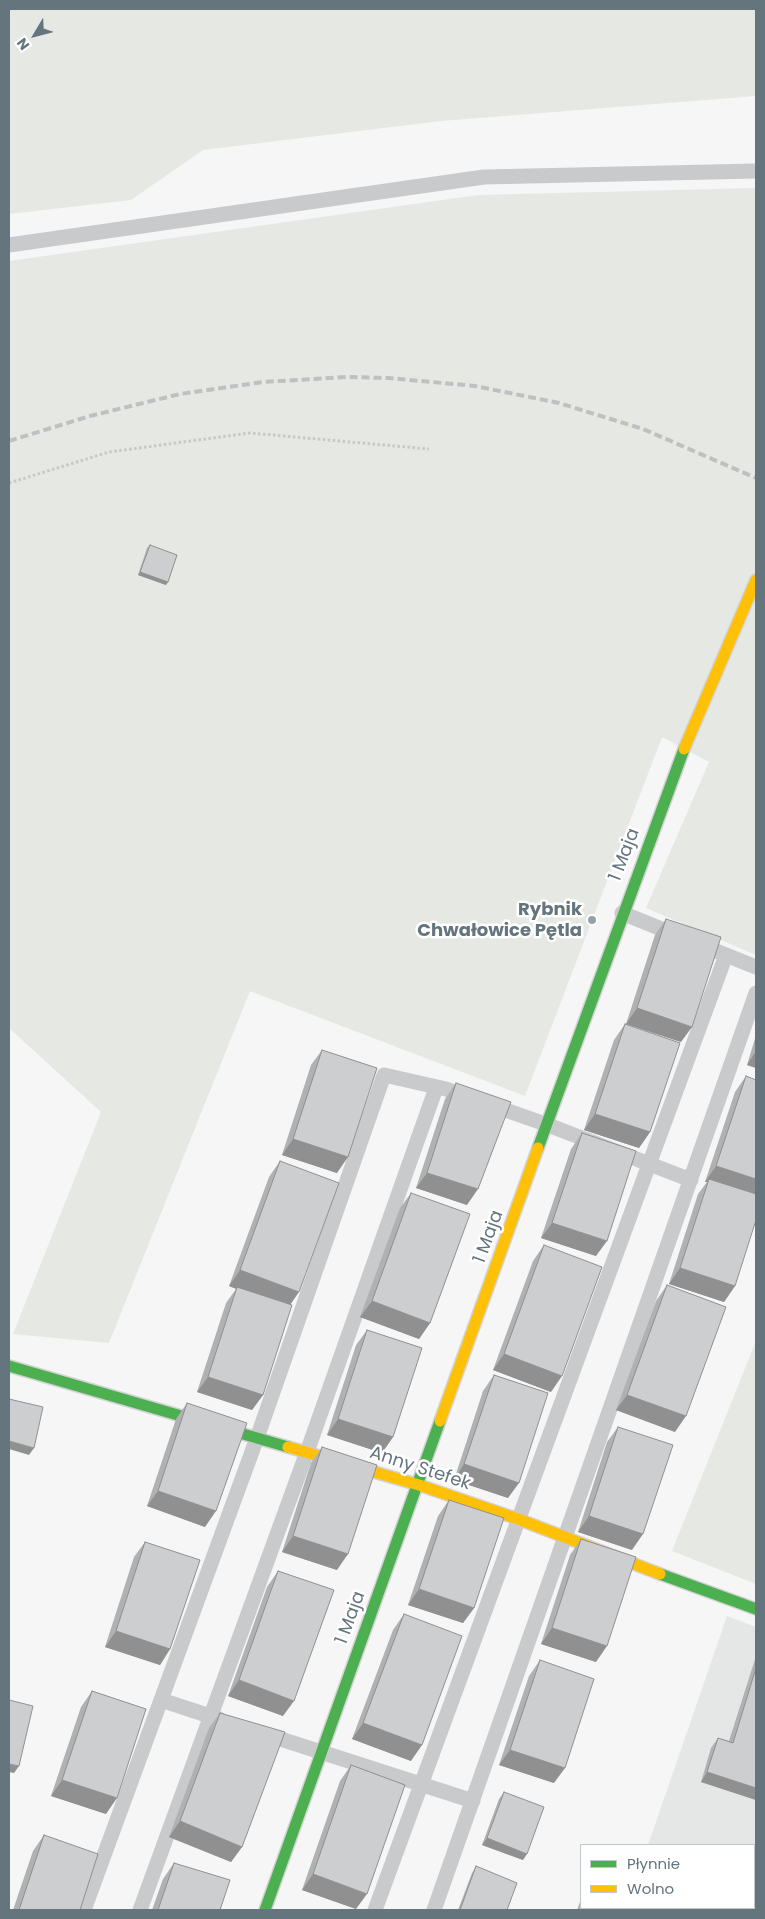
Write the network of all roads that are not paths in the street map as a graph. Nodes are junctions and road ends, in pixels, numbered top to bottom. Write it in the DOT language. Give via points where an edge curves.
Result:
graph roads {
  1 [pos="756,170"];
  2 [pos="9,245"];
  3 [pos="756,580"];
  4 [pos="622,913"];
  5 [pos="726,955"];
  6 [pos="756,967"];
  7 [pos="756,993"];
  8 [pos="436,1088"];
  9 [pos="548,1125"];
  10 [pos="649,1164"];
  11 [pos="691,1180"];
  12 [pos="9,1366"];
  13 [pos="257,1438"];
  14 [pos="307,1452"];
  15 [pos="419,1485"];
  16 [pos="518,1520"];
  17 [pos="565,1539"];
  18 [pos="756,1609"];
  19 [pos="161,1700"];
  20 [pos="211,1716"];
  21 [pos="229,1722"];
  22 [pos="248,1728"];
  23 [pos="322,1752"];
  24 [pos="421,1785"];
  25 [pos="473,1801"];
  26 [pos="84,1910"];
  27 [pos="140,1910"];
  28 [pos="265,1910"];
  29 [pos="375,1910"];
  30 [pos="434,1910"];
  1 -- 2 [label="lane" via="484,176"];
  3 -- 4 [label="main road, 1 Maja" via="680,758"];
  4 -- 5 [label="lane"];
  4 -- 9 [label="main road, 1 Maja"];
  5 -- 6 [label="lane"];
  5 -- 10 [label="lane"];
  7 -- 11 [label="lane"];
  8 -- 9 [label="lane"];
  8 -- 13 [label="lane" via="384,1075"];
  8 -- 14 [label="lane"];
  9 -- 10 [label="lane"];
  9 -- 15 [label="main road, 1 Maja"];
  10 -- 11 [label="lane"];
  10 -- 16 [label="lane"];
  11 -- 17 [label="lane"];
  12 -- 13 [label="main road, Anny Stefek"];
  13 -- 14 [label="main road, Anny Stefek"];
  13 -- 19 [label="lane"];
  14 -- 15 [label="main road, Anny Stefek"];
  14 -- 20 [label="lane"];
  15 -- 16 [label="main road, Anny Stefek"];
  15 -- 23 [label="main road, 1 Maja"];
  16 -- 17 [label="main road, Anny Stefek"];
  16 -- 24 [label="lane"];
  17 -- 18 [label="main road, Anny Stefek"];
  17 -- 25 [label="lane"];
  19 -- 20 [label="lane"];
  19 -- 26 [label="lane"];
  20 -- 21 [label="lane"];
  20 -- 27 [label="lane"];
  22 -- 23 [label="lane"];
  23 -- 24 [label="lane"];
  23 -- 28 [label="main road, 1 Maja"];
  24 -- 25 [label="lane"];
  24 -- 29 [label="lane"];
  25 -- 30 [label="lane"];
}
